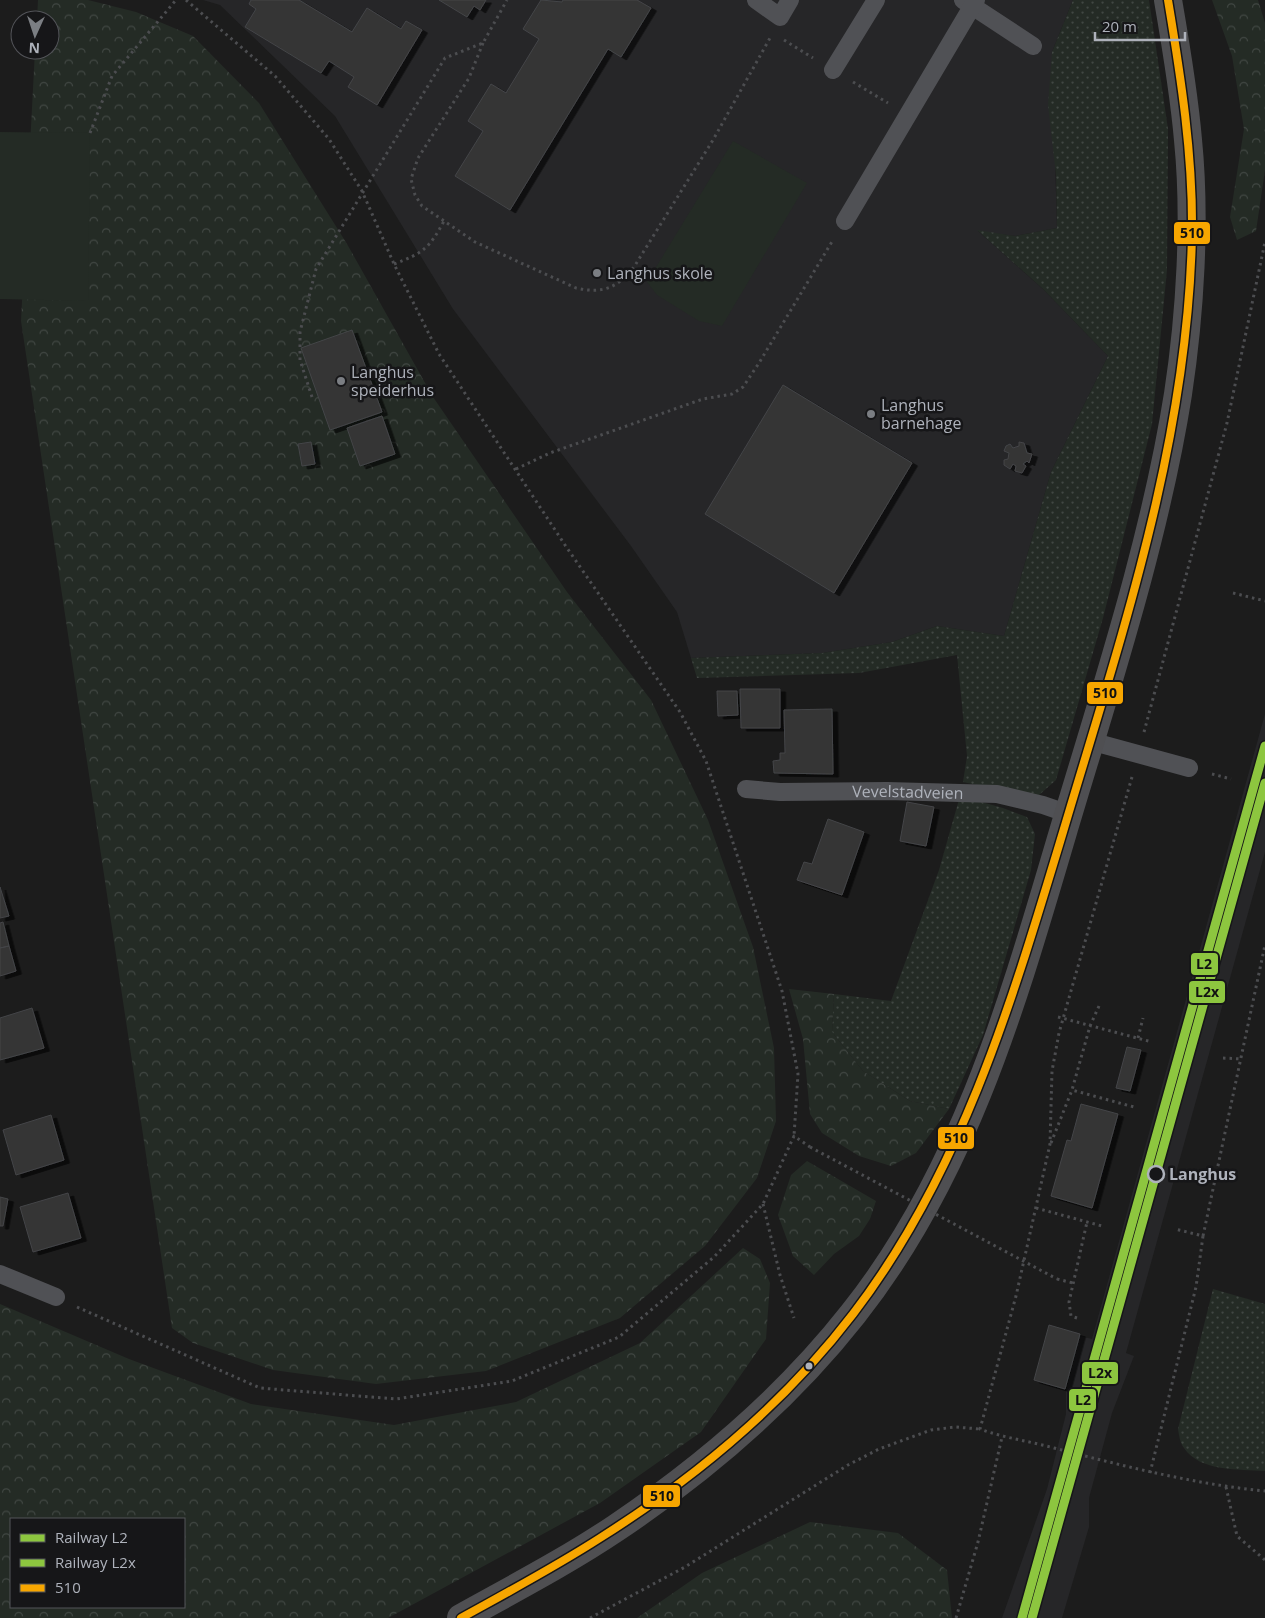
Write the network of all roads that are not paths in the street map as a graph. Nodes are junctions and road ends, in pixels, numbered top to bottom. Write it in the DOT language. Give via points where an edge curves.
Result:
graph roads {
  1 [pos="756,0"];
  2 [pos="790,0"];
  3 [pos="876,0"];
  4 [pos="1168,0"];
  5 [pos="970,2"];
  6 [pos="1033,46"];
  7 [pos="833,70"];
  8 [pos="845,221"];
  9 [pos="1090,741"];
  10 [pos="1190,768"];
  11 [pos="746,789"];
  12 [pos="1069,814"];
  13 [pos="0,1274"];
  14 [pos="56,1297"];
  15 [pos="461,1618"];
  1 -- 2 [label="lane" via="780,17"];
  3 -- 7 [label="lane"];
  4 -- 9 [label="main road" via="1189,144 1190,230 1178,394 1158,497"];
  5 -- 6 [label="lane"];
  5 -- 8 [label="lane"];
  9 -- 10 [label="lane"];
  9 -- 12 [label="main road"];
  11 -- 12 [label="lane, Vevelstadveien" via="997,794"];
  12 -- 15 [label="main road" via="1022,971 972,1110 934,1191 887,1268 856,1311 826,1348 748,1428 690,1475 615,1529"];
  13 -- 14 [label="lane"];
}
